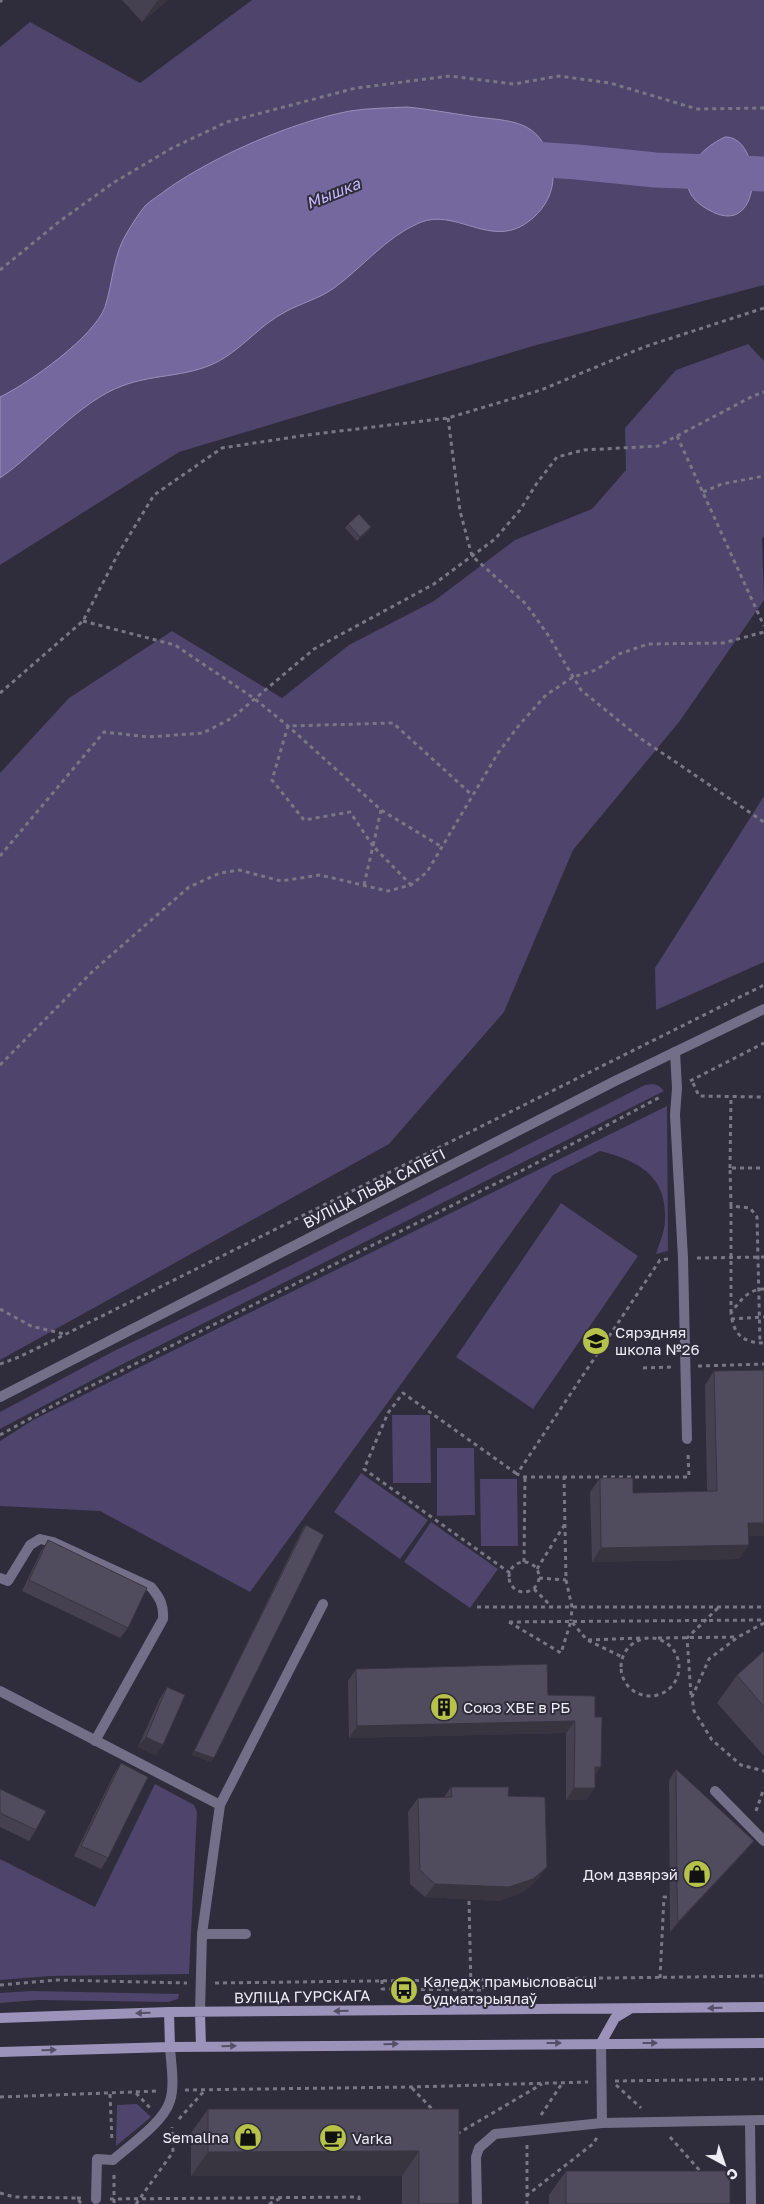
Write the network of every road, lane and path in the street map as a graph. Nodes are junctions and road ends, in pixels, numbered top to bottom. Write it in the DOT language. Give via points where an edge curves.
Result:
graph roads {
  1 [pos="764,108"];
  2 [pos="0,270"];
  3 [pos="764,308"];
  4 [pos="764,392"];
  5 [pos="448,418"];
  6 [pos="677,436"];
  7 [pos="764,476"];
  8 [pos="703,492"];
  9 [pos="472,556"];
  10 [pos="83,621"];
  11 [pos="764,626"];
  12 [pos="764,632"];
  13 [pos="573,677"];
  14 [pos="0,693"];
  15 [pos="255,699"];
  16 [pos="288,726"];
  17 [pos="472,795"];
  18 [pos="381,810"];
  19 [pos="764,822"];
  20 [pos="374,846"];
  21 [pos="442,848"];
  22 [pos="0,856"];
  23 [pos="364,885"];
  24 [pos="411,885"];
  25 [pos="764,986"];
  26 [pos="764,1010"];
  27 [pos="764,1043"];
  28 [pos="675,1052"];
  29 [pos="0,1066"];
  30 [pos="691,1080"];
  31 [pos="677,1088"];
  32 [pos="731,1097"];
  33 [pos="764,1097"];
  34 [pos="730,1168"];
  35 [pos="764,1168"];
  36 [pos="731,1206"];
  37 [pos="732,1257"];
  38 [pos="758,1257"];
  39 [pos="764,1257"];
  40 [pos="683,1258"];
  41 [pos="758,1289"];
  42 [pos="764,1289"];
  43 [pos="0,1309"];
  44 [pos="731,1313"];
  45 [pos="762,1317"];
  46 [pos="731,1319"];
  47 [pos="64,1335"];
  48 [pos="762,1343"];
  49 [pos="0,1364"];
  50 [pos="764,1364"];
  51 [pos="685,1366"];
  52 [pos="643,1368"];
  53 [pos="0,1397"];
  54 [pos="0,1435"];
  55 [pos="687,1439"];
  56 [pos="517,1474"];
  57 [pos="564,1476"];
  58 [pos="525,1477"];
  59 [pos="565,1523"];
  60 [pos="524,1562"];
  61 [pos="537,1569"];
  62 [pos="510,1574"];
  63 [pos="0,1578"];
  64 [pos="539,1578"];
  65 [pos="566,1580"];
  66 [pos="534,1589"];
  67 [pos="323,1604"];
  68 [pos="477,1607"];
  69 [pos="552,1607"];
  70 [pos="572,1607"];
  71 [pos="720,1607"];
  72 [pos="764,1607"];
  73 [pos="571,1621"];
  74 [pos="704,1621"];
  75 [pos="764,1621"];
  76 [pos="738,1637"];
  77 [pos="655,1638"];
  78 [pos="687,1638"];
  79 [pos="587,1640"];
  80 [pos="622,1657"];
  81 [pos="0,1691"];
  82 [pos="692,1696"];
  83 [pos="95,1741"];
  84 [pos="764,1771"];
  85 [pos="764,1788"];
  86 [pos="715,1791"];
  87 [pos="220,1805"];
  88 [pos="750,1827"];
  89 [pos="764,1841"];
  90 [pos="670,1897"];
  91 [pos="470,1900"];
  92 [pos="202,1934"];
  93 [pos="246,1934"];
  94 [pos="764,1976"];
  95 [pos="564,1978"];
  96 [pos="660,1978"];
  97 [pos="471,1979"];
  98 [pos="483,1979"];
  99 [pos="382,1980"];
  100 [pos="200,1983"];
  101 [pos="0,1985"];
  102 [pos="471,1990"];
  103 [pos="563,1990"];
  104 [pos="764,2007"];
  105 [pos="630,2008"];
  106 [pos="170,2012"];
  107 [pos="200,2012"];
  108 [pos="0,2018"];
  109 [pos="601,2043"];
  110 [pos="764,2043"];
  111 [pos="170,2047"];
  112 [pos="201,2047"];
  113 [pos="0,2052"];
  114 [pos="764,2079"];
  115 [pos="601,2081"];
  116 [pos="543,2083"];
  117 [pos="411,2087"];
  118 [pos="168,2090"];
  119 [pos="188,2090"];
  120 [pos="206,2090"];
  121 [pos="136,2092"];
  122 [pos="0,2096"];
  123 [pos="437,2114"];
  124 [pos="160,2118"];
  125 [pos="764,2120"];
  126 [pos="654,2121"];
  127 [pos="750,2121"];
  128 [pos="602,2123"];
  129 [pos="172,2127"];
  130 [pos="450,2128"];
  131 [pos="525,2149"];
  132 [pos="705,2176"];
  133 [pos="0,2193"];
  134 [pos="526,2196"];
  135 [pos="76,2198"];
  136 [pos="281,2198"];
  137 [pos="96,2199"];
  138 [pos="139,2200"];
  139 [pos="136,2204"];
  140 [pos="269,2204"];
  141 [pos="359,2204"];
  142 [pos="477,2204"];
  143 [pos="527,2204"];
  144 [pos="752,2204"];
  1 -- 2 [label="path" via="697,109 610,83 559,76 514,84 450,76 356,88 227,122 172,148 113,183"];
  3 -- 5 [label="path" via="644,346 541,390"];
  4 -- 6 [label="path"];
  5 -- 9 [label="path" via="460,510"];
  5 -- 10 [label="path" via="307,434 222,448 154,495"];
  6 -- 8 [label="path"];
  6 -- 9 [label="path" via="658,446 584,450 557,457 520,510 495,539"];
  7 -- 8 [label="path" via="722,484"];
  8 -- 11 [label="path"];
  9 -- 13 [label="path" via="526,604"];
  9 -- 15 [label="path" via="434,584 314,649"];
  10 -- 14 [label="path"];
  10 -- 15 [label="path" via="175,645"];
  12 -- 13 [label="path" via="723,643 648,644 619,654 596,670"];
  13 -- 17 [label="path" via="546,695 520,724"];
  13 -- 19 [label="path" via="581,690 640,738"];
  15 -- 16 [label="path"];
  15 -- 22 [label="path" via="232,718 203,733 148,737 104,732"];
  16 -- 17 [label="path" via="393,723"];
  16 -- 18 [label="path"];
  16 -- 20 [label="path" via="272,780 304,820 350,812"];
  17 -- 21 [label="path"];
  18 -- 20 [label="path"];
  18 -- 21 [label="path"];
  20 -- 23 [label="path"];
  20 -- 24 [label="path"];
  21 -- 24 [label="path" via="427,872"];
  23 -- 24 [label="path" via="388,891"];
  23 -- 29 [label="path" via="320,875 281,881 239,870 220,873 189,887 93,971"];
  25 -- 47 [label="path"];
  26 -- 28 [label="street, ВУЛІЦА ЛЬВА САПЕГІ"];
  27 -- 30 [label="path"];
  28 -- 31 [label="street"];
  28 -- 53 [label="street, ВУЛІЦА ЛЬВА САПЕГІ"];
  30 -- 31 [label="path"];
  30 -- 32 [label="path" via="698,1096"];
  31 -- 40 [label="street" via="675,1115"];
  31 -- 54 [label="path" via="520,1171 68,1397"];
  32 -- 33 [label="path"];
  32 -- 34 [label="path"];
  34 -- 35 [label="path"];
  34 -- 36 [label="path"];
  36 -- 37 [label="path"];
  36 -- 38 [label="path" via="750,1208 757,1217"];
  37 -- 38 [label="path"];
  37 -- 40 [label="path"];
  37 -- 44 [label="path"];
  38 -- 39 [label="path"];
  38 -- 41 [label="path"];
  40 -- 51 [label="street"];
  40 -- 56 [label="path" via="660,1260"];
  41 -- 42 [label="path"];
  41 -- 44 [label="path" via="744,1297"];
  41 -- 45 [label="path"];
  43 -- 47 [label="path" via="31,1326"];
  44 -- 46 [label="path"];
  45 -- 46 [label="path"];
  45 -- 48 [label="path"];
  46 -- 48 [label="path" via="732,1326 743,1339"];
  47 -- 49 [label="path"];
  50 -- 51 [label="path"];
  51 -- 52 [label="path"];
  51 -- 55 [label="street"];
  55 -- 57 [label="path" via="689,1477"];
  56 -- 58 [label="path"];
  56 -- 62 [label="path" via="403,1392 388,1412 364,1469"];
  57 -- 58 [label="path"];
  57 -- 59 [label="path"];
  58 -- 60 [label="path"];
  59 -- 61 [label="path"];
  59 -- 65 [label="path"];
  60 -- 61 [label="path"];
  60 -- 62 [label="path" via="514,1566"];
  61 -- 64 [label="path"];
  62 -- 66 [label="path" via="515,1589 524,1592"];
  63 -- 83 [label="street" via="8,1581 30,1545 40,1539 151,1586 158,1595 164,1606 163,1619"];
  64 -- 65 [label="path"];
  64 -- 66 [label="path"];
  65 -- 70 [label="path"];
  66 -- 69 [label="path"];
  67 -- 87 [label="street"];
  68 -- 69 [label="path"];
  69 -- 70 [label="path"];
  70 -- 71 [label="path"];
  70 -- 73 [label="path"];
  71 -- 72 [label="path"];
  71 -- 74 [label="path"];
  73 -- 73 [label="path" via="553,1621 508,1622 560,1653"];
  73 -- 74 [label="path"];
  73 -- 79 [label="path"];
  74 -- 75 [label="path"];
  74 -- 78 [label="path"];
  75 -- 76 [label="path"];
  76 -- 78 [label="path"];
  76 -- 82 [label="path" via="709,1659"];
  77 -- 78 [label="path"];
  77 -- 79 [label="path"];
  77 -- 80 [label="path" via="630,1645"];
  77 -- 80 [label="path" via="671,1647 678,1658 680,1672 674,1686 663,1694 649,1697 634,1693 621,1673"];
  78 -- 82 [label="path"];
  79 -- 80 [label="path"];
  81 -- 83 [label="street"];
  82 -- 84 [label="path" via="694,1711 712,1740 741,1766"];
  83 -- 87 [label="street"];
  85 -- 88 [label="path"];
  86 -- 88 [label="street"];
  87 -- 92 [label="street"];
  88 -- 89 [label="street"];
  90 -- 96 [label="path" via="664,1897"];
  91 -- 97 [label="path"];
  92 -- 93 [label="street"];
  92 -- 100 [label="street"];
  94 -- 96 [label="path"];
  95 -- 96 [label="path"];
  95 -- 98 [label="path"];
  95 -- 103 [label="path"];
  97 -- 98 [label="path"];
  97 -- 99 [label="path"];
  97 -- 102 [label="path"];
  98 -- 102 [label="path" via="484,1990"];
  99 -- 100 [label="path"];
  99 -- 102 [label="path" via="382,1990"];
  100 -- 101 [label="path" via="57,1980"];
  100 -- 107 [label="street"];
  104 -- 105 [label="main road, ВУЛІЦА ГУРСКАГА, one-way"];
  105 -- 107 [label="main road, ВУЛІЦА ГУРСКАГА, one-way"];
  105 -- 109 [label="main road" via="615,2018"];
  106 -- 107 [label="main road, ВУЛІЦА ГУРСКАГА"];
  106 -- 108 [label="main road, ВУЛІЦА ГУРСКАГА, one-way"];
  106 -- 111 [label="main road"];
  107 -- 112 [label="main road"];
  109 -- 110 [label="main road, one-way"];
  112 -- 109 [label="main road, one-way"];
  109 -- 115 [label="street"];
  111 -- 112 [label="main road"];
  113 -- 111 [label="main road, one-way"];
  111 -- 124 [label="street" via="171,2090 169,2102"];
  114 -- 126 [label="path" via="611,2081"];
  115 -- 116 [label="path"];
  115 -- 128 [label="street"];
  116 -- 117 [label="path"];
  116 -- 130 [label="path" via="456,2134"];
  117 -- 120 [label="path"];
  117 -- 123 [label="path"];
  118 -- 121 [label="path"];
  119 -- 120 [label="path"];
  120 -- 129 [label="path"];
  121 -- 122 [label="path"];
  121 -- 124 [label="path"];
  124 -- 129 [label="path"];
  124 -- 137 [label="street" via="113,2160 97,2158"];
  125 -- 127 [label="street"];
  126 -- 127 [label="street"];
  126 -- 128 [label="street"];
  126 -- 132 [label="path"];
  127 -- 144 [label="street"];
  128 -- 134 [label="path" via="594,2143"];
  128 -- 142 [label="street" via="496,2134 479,2148 476,2157"];
  129 -- 138 [label="path" via="173,2152"];
  131 -- 134 [label="path"];
  133 -- 135 [label="path" via="14,2197"];
  134 -- 143 [label="path"];
  136 -- 138 [label="path"];
  136 -- 140 [label="path"];
  136 -- 141 [label="path" via="359,2197"];
  138 -- 139 [label="path"];
}
